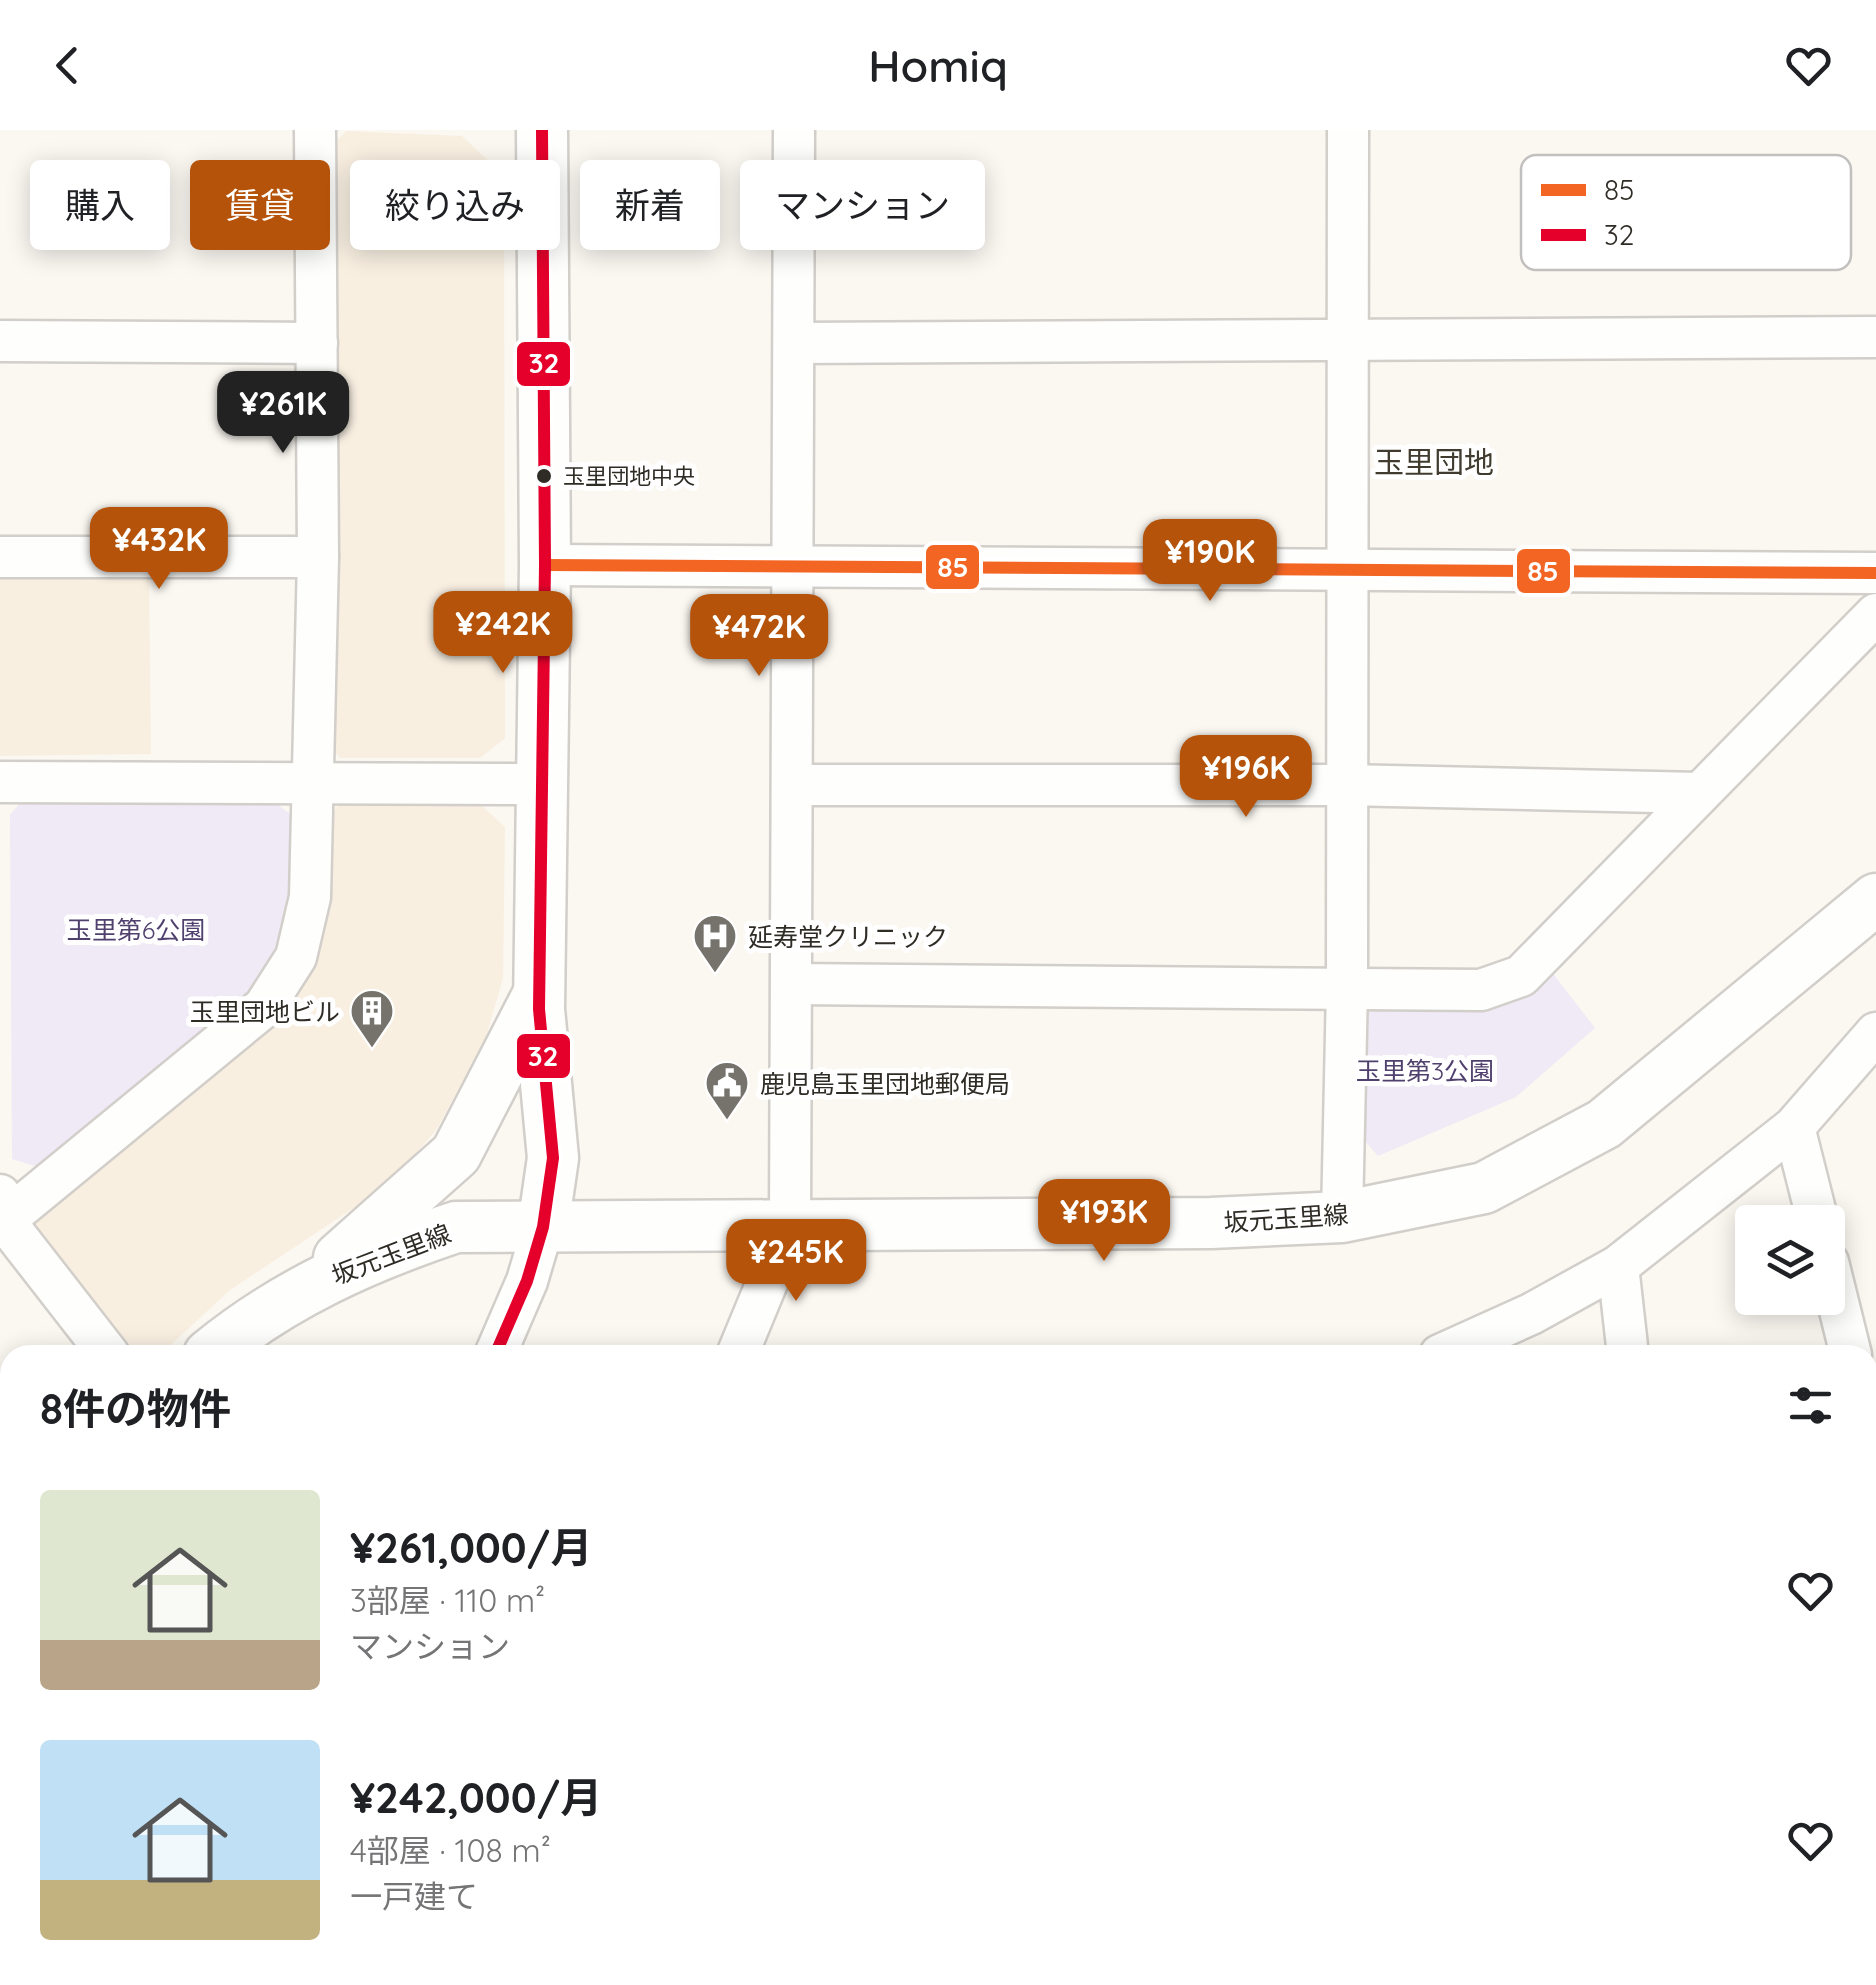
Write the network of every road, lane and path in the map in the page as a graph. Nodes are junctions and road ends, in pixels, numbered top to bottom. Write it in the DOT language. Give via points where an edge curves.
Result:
graph roads {
  1 [pos="315,130"];
  2 [pos="542,130"];
  3 [pos="794,130"];
  4 [pos="1348,130"];
  5 [pos="1876,338"];
  6 [pos="1350,340"];
  7 [pos="0,341"];
  8 [pos="317,342"];
  9 [pos="797,343"];
  10 [pos="318,556"];
  11 [pos="0,557"];
  12 [pos="544,565"];
  13 [pos="793,567"];
  14 [pos="1348,570"];
  15 [pos="1876,573"];
  16 [pos="1876,614"];
  17 [pos="0,782"];
  18 [pos="316,783"];
  19 [pos="542,784"];
  20 [pos="794,784"];
  21 [pos="1344,786"];
  22 [pos="1700,793"];
  23 [pos="1876,898"];
  24 [pos="792,984"];
  25 [pos="1347,987"];
  26 [pos="539,993"];
  27 [pos="1876,1033"];
  28 [pos="1794,1126"];
  29 [pos="1814,1205"];
  30 [pos="1,1212"];
  31 [pos="1342,1217"];
  32 [pos="543,1227"];
  33 [pos="790,1227"];
  34 [pos="1618,1266"];
  35 [pos="306,1288"];
  36 [pos="1841,1315"];
  37 [pos="101,1345"];
  38 [pos="221,1345"];
  39 [pos="499,1345"];
  40 [pos="741,1345"];
  41 [pos="1462,1345"];
  42 [pos="1627,1345"];
  43 [pos="1849,1345"];
  1 -- 8 [label="street"];
  2 -- 12 [label="street"];
  3 -- 9 [label="street"];
  4 -- 6 [label="street"];
  5 -- 6 [label="street"];
  6 -- 9 [label="street"];
  6 -- 14 [label="street"];
  7 -- 8 [label="street"];
  8 -- 10 [label="street"];
  9 -- 13 [label="street"];
  10 -- 11 [label="street"];
  10 -- 18 [label="street"];
  12 -- 13 [label="street"];
  12 -- 19 [label="street"];
  13 -- 14 [label="street"];
  13 -- 20 [label="street"];
  14 -- 15 [label="street"];
  14 -- 21 [label="street"];
  16 -- 22 [label="street"];
  17 -- 18 [label="street"];
  18 -- 19 [label="street"];
  18 -- 30 [label="street" via="306,929 282,985 264,1007"];
  19 -- 26 [label="street"];
  20 -- 21 [label="street"];
  20 -- 24 [label="street"];
  21 -- 22 [label="street"];
  21 -- 25 [label="street"];
  22 -- 25 [label="street" via="1521,976 1481,990"];
  23 -- 31 [label="street, 坂元玉里線" via="1604,1124 1484,1188"];
  24 -- 25 [label="street"];
  24 -- 33 [label="street"];
  25 -- 31 [label="street"];
  26 -- 32 [label="street" via="553,1158"];
  26 -- 35 [label="street" via="456,1154"];
  27 -- 28 [label="street"];
  28 -- 29 [label="street"];
  28 -- 34 [label="street"];
  30 -- 37 [label="street"];
  31 -- 33 [label="street, 坂元玉里線"];
  32 -- 33 [label="street, 坂元玉里線"];
  32 -- 35 [label="street, 坂元玉里線" via="456,1227"];
  32 -- 39 [label="street"];
  33 -- 40 [label="street"];
  34 -- 41 [label="street"];
  34 -- 42 [label="street"];
  35 -- 38 [label="street, 坂元玉里線"];
  36 -- 43 [label="street"];
}
